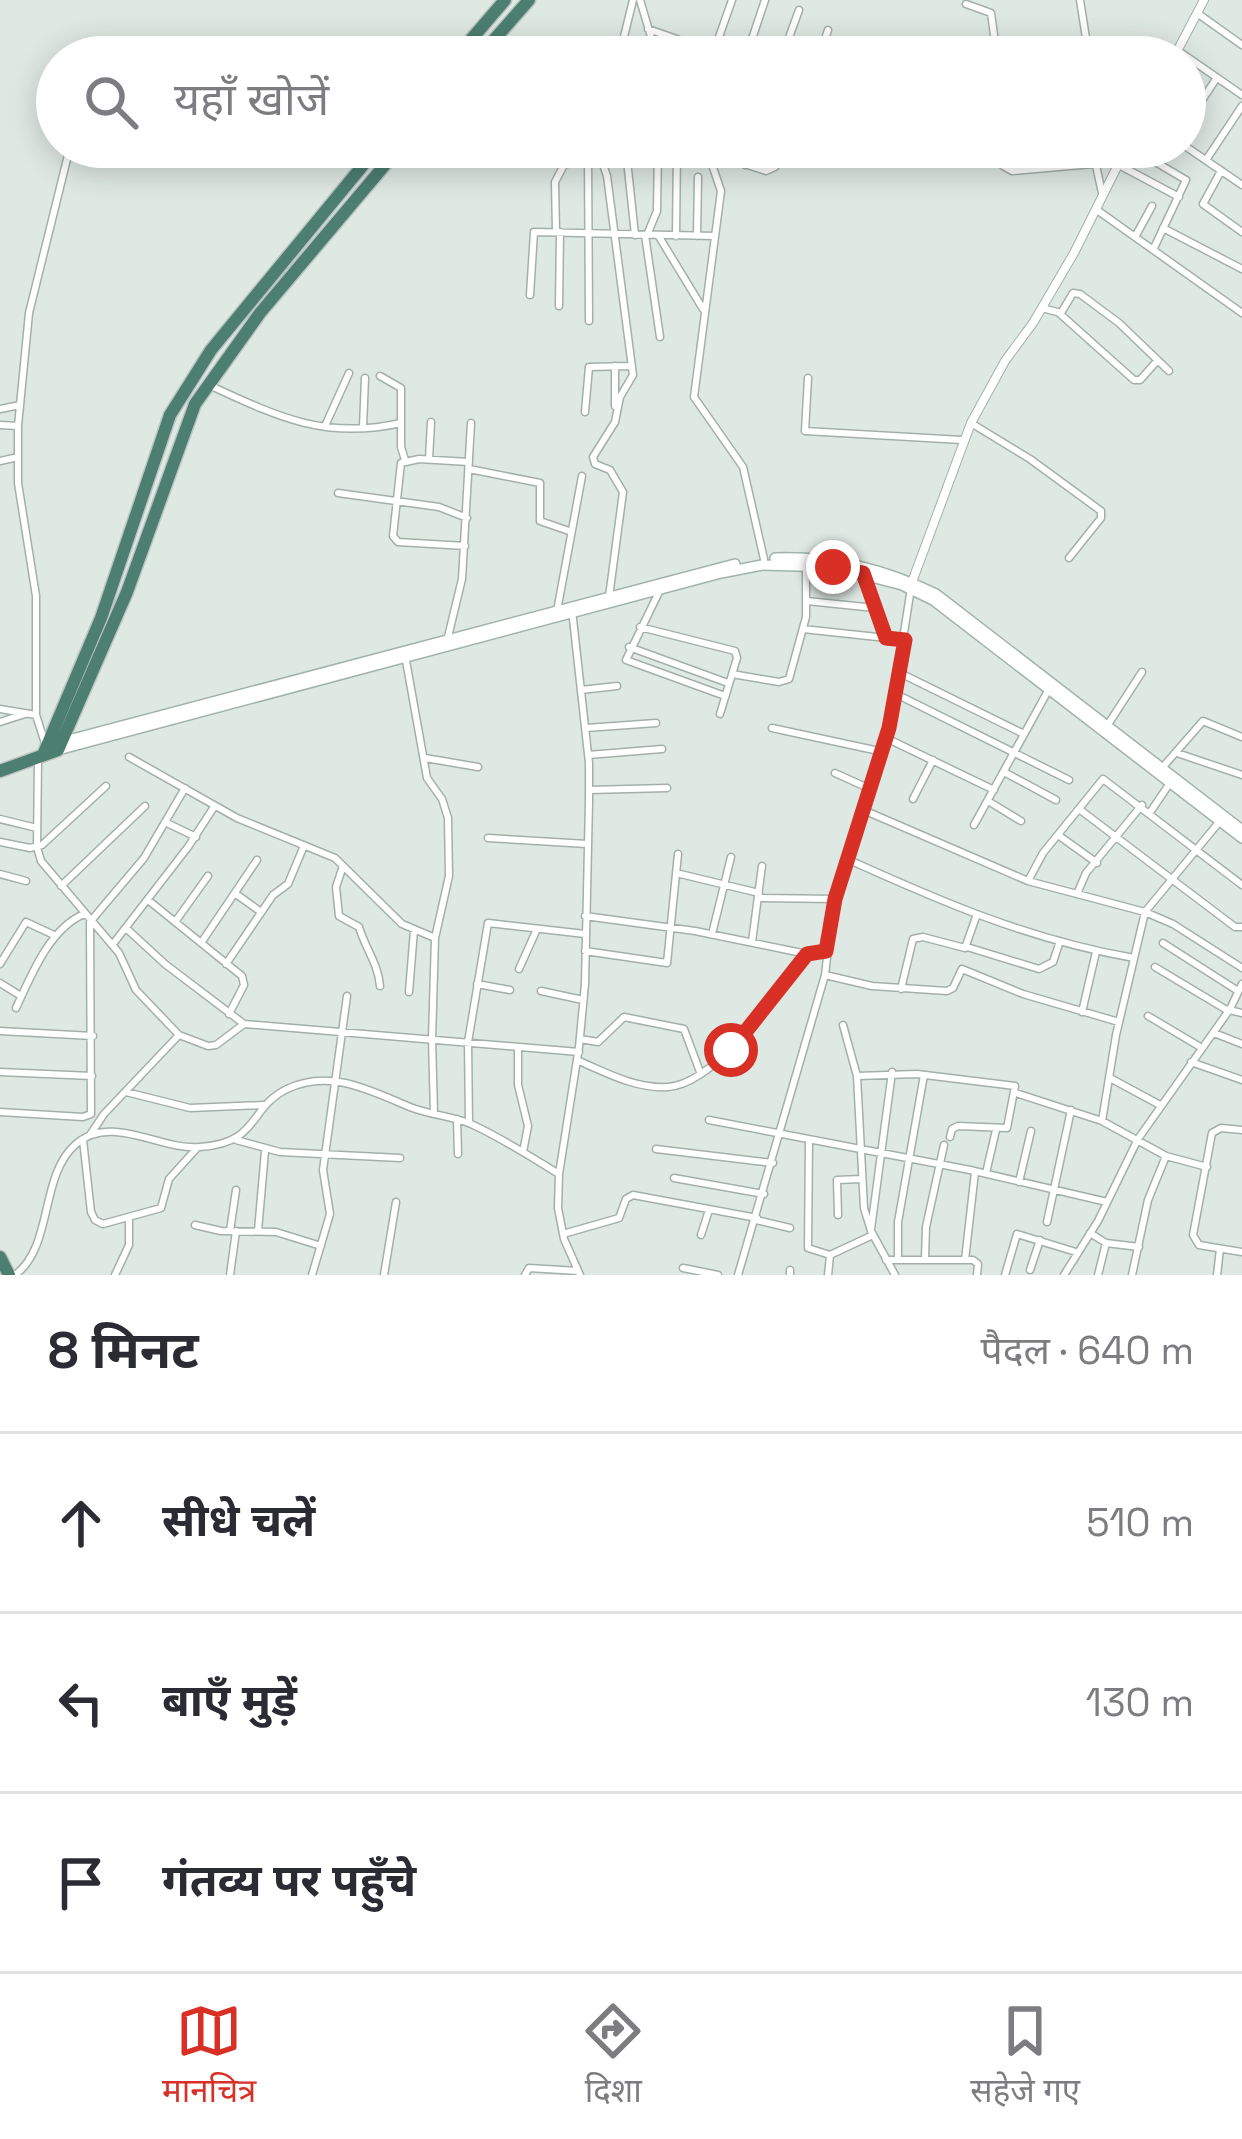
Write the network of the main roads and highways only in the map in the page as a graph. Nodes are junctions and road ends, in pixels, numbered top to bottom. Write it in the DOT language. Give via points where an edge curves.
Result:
graph roads {
  1 [pos="505,0"];
  2 [pos="529,0"];
  3 [pos="474,36"];
  4 [pos="497,36"];
  5 [pos="361,168"];
  6 [pos="382,168"];
  7 [pos="912,586"];
  8 [pos="572,610"];
  9 [pos="405,655"];
  10 [pos="49,750"];
  11 [pos="0,768"];
  12 [pos="1242,834"];
  13 [pos="0,1257"];
  14 [pos="7,1274"];
  1 -- 3 [label="highway"];
  2 -- 4 [label="highway"];
  5 -- 10 [label="highway" via="211,350 170,415"];
  6 -- 10 [label="highway" via="208,384 179,439 127,592"];
  7 -- 8 [label="main road" via="806,564 762,565"];
  7 -- 8 [label="main road" via="833,559 764,559"];
  7 -- 12 [label="main road"];
  7 -- 12 [label="main road" via="963,612"];
  8 -- 9 [label="main road"];
  8 -- 9 [label="main road"];
  9 -- 10 [label="main road"];
  10 -- 11 [label="highway"];
  13 -- 14 [label="highway"];
}
